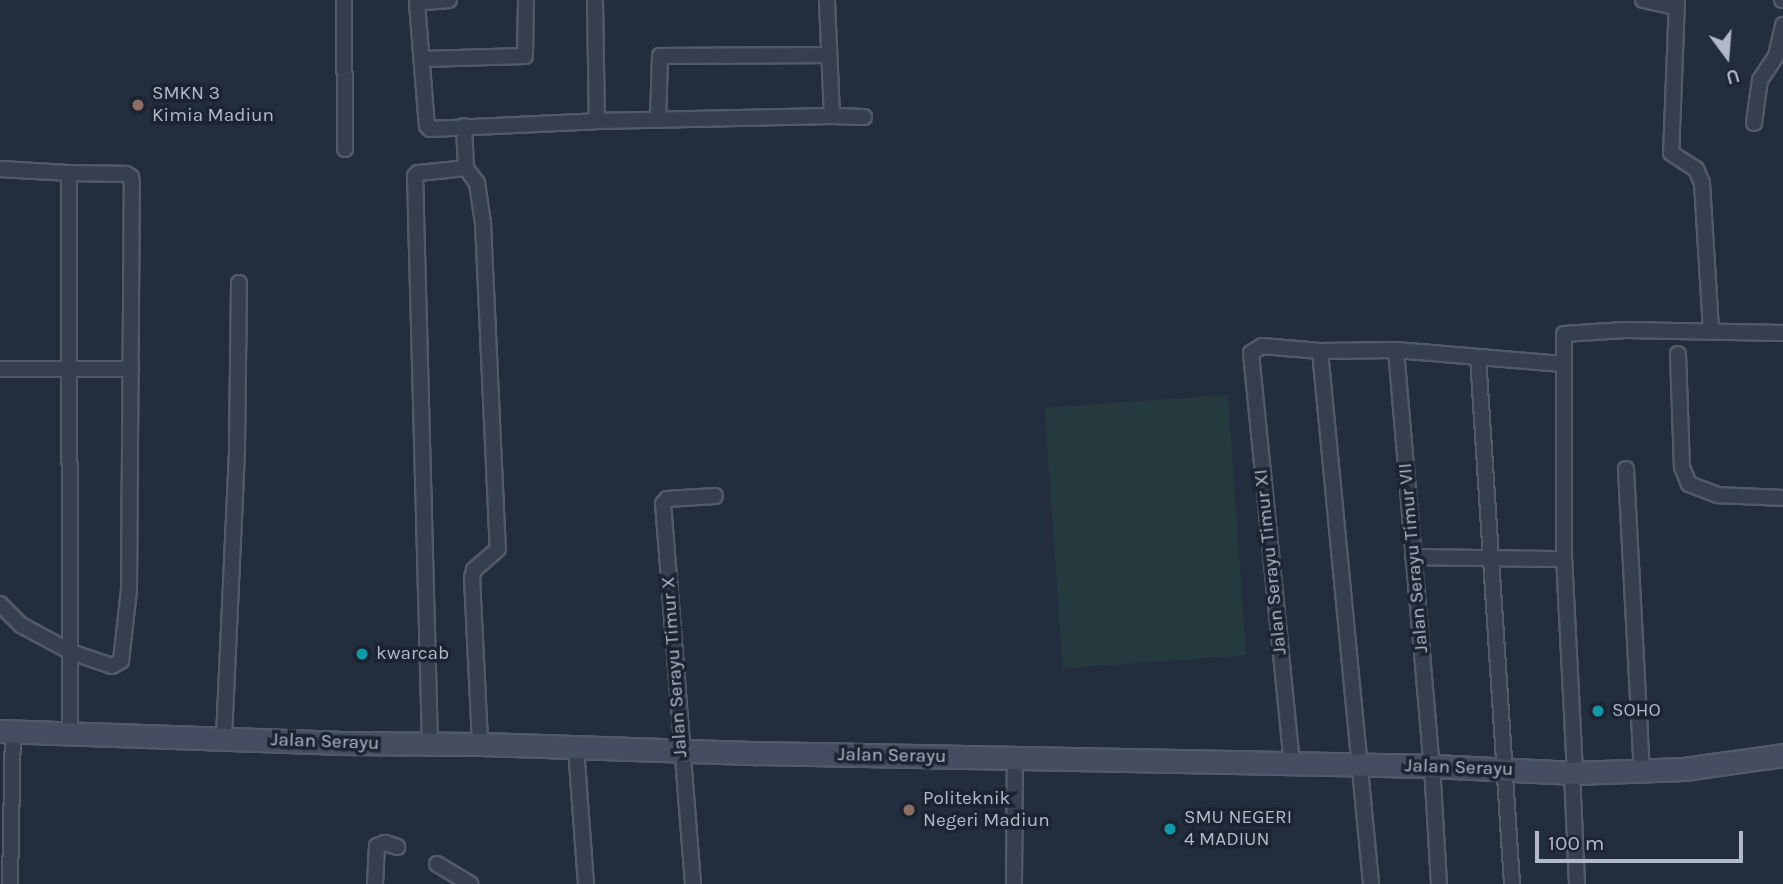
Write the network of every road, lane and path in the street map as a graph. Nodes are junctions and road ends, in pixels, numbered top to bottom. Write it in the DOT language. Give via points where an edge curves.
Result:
graph roads {
  1 [pos="344,0"];
  2 [pos="449,0"];
  3 [pos="526,0"];
  4 [pos="596,0"];
  5 [pos="827,0"];
  6 [pos="1643,0"];
  7 [pos="1676,4"];
  8 [pos="1783,25"];
  9 [pos="829,55"];
  10 [pos="423,59"];
  11 [pos="832,116"];
  12 [pos="864,117"];
  13 [pos="659,120"];
  14 [pos="597,121"];
  15 [pos="1754,122"];
  16 [pos="464,126"];
  17 [pos="345,149"];
  18 [pos="466,168"];
  19 [pos="0,169"];
  20 [pos="69,173"];
  21 [pos="239,283"];
  22 [pos="1712,330"];
  23 [pos="1783,333"];
  24 [pos="1396,350"];
  25 [pos="1320,351"];
  26 [pos="1678,354"];
  27 [pos="1478,357"];
  28 [pos="1562,364"];
  29 [pos="71,368"];
  30 [pos="0,369"];
  31 [pos="131,369"];
  32 [pos="1626,469"];
  33 [pos="715,496"];
  34 [pos="1783,498"];
  35 [pos="1413,557"];
  36 [pos="1564,559"];
  37 [pos="1491,560"];
  38 [pos="0,604"];
  39 [pos="71,652"];
  40 [pos="6,732"];
  41 [pos="70,732"];
  42 [pos="224,738"];
  43 [pos="430,744"];
  44 [pos="480,744"];
  45 [pos="576,748"];
  46 [pos="681,751"];
  47 [pos="1783,755"];
  48 [pos="1015,756"];
  49 [pos="1292,764"];
  50 [pos="1358,766"];
  51 [pos="1432,766"];
  52 [pos="1505,768"];
  53 [pos="1642,771"];
  54 [pos="1574,773"];
  55 [pos="397,847"];
  56 [pos="437,864"];
  57 [pos="10,884"];
  58 [pos="375,884"];
  59 [pos="470,884"];
  60 [pos="586,884"];
  61 [pos="693,884"];
  62 [pos="1014,884"];
  63 [pos="1371,884"];
  64 [pos="1439,884"];
  65 [pos="1512,884"];
  66 [pos="1577,884"];
  1 -- 17 [label="street"];
  2 -- 10 [label="street" via="417,3"];
  3 -- 10 [label="street" via="527,53 522,57"];
  4 -- 14 [label="street"];
  5 -- 9 [label="street"];
  6 -- 7 [label="street"];
  7 -- 22 [label="street" via="1671,153 1696,169 1702,183"];
  8 -- 15 [label="street" via="1776,56 1760,80"];
  9 -- 11 [label="street"];
  9 -- 13 [label="street" via="660,56"];
  10 -- 16 [label="street" via="428,128"];
  11 -- 12 [label="street"];
  11 -- 13 [label="street"];
  13 -- 14 [label="street"];
  14 -- 16 [label="street"];
  16 -- 18 [label="street"];
  18 -- 43 [label="street" via="415,176"];
  18 -- 44 [label="street" via="477,183 483,223 498,549 474,570 472,578"];
  19 -- 20 [label="street"];
  20 -- 29 [label="street"];
  20 -- 31 [label="street" via="131,177"];
  21 -- 42 [label="street"];
  22 -- 23 [label="street"];
  22 -- 28 [label="street" via="1569,332 1562,339"];
  24 -- 25 [label="street"];
  24 -- 27 [label="street"];
  24 -- 35 [label="street, Jalan Serayu Timur VII"];
  25 -- 49 [label="street, Jalan Serayu Timur XI" via="1262,346 1251,353 1250,361"];
  25 -- 50 [label="street"];
  26 -- 34 [label="street" via="1682,467 1689,484 1718,495"];
  27 -- 28 [label="street"];
  27 -- 37 [label="street"];
  28 -- 36 [label="street"];
  29 -- 30 [label="street"];
  29 -- 31 [label="street"];
  29 -- 39 [label="street"];
  31 -- 39 [label="street" via="129,590 123,655 112,666"];
  32 -- 53 [label="street"];
  33 -- 46 [label="street, Jalan Serayu Timur X" via="667,499 663,504"];
  35 -- 37 [label="street"];
  35 -- 51 [label="street, Jalan Serayu Timur VII"];
  36 -- 37 [label="street"];
  36 -- 54 [label="street"];
  37 -- 52 [label="street"];
  38 -- 39 [label="street" via="21,625"];
  39 -- 41 [label="street"];
  40 -- 41 [label="main road, Jalan Serayu"];
  40 -- 57 [label="street"];
  41 -- 42 [label="main road, Jalan Serayu"];
  42 -- 43 [label="main road, Jalan Serayu"];
  43 -- 44 [label="main road, Jalan Serayu"];
  44 -- 45 [label="main road, Jalan Serayu"];
  45 -- 46 [label="main road, Jalan Serayu"];
  45 -- 60 [label="street"];
  46 -- 48 [label="main road, Jalan Serayu"];
  46 -- 61 [label="street, Jalan Serayu Timur X"];
  47 -- 53 [label="main road, Jalan Serayu"];
  48 -- 49 [label="main road, Jalan Serayu"];
  48 -- 62 [label="street"];
  49 -- 50 [label="main road, Jalan Serayu"];
  50 -- 51 [label="main road, Jalan Serayu"];
  50 -- 63 [label="street"];
  51 -- 52 [label="main road, Jalan Serayu"];
  51 -- 64 [label="street, Jalan Serayu Timur VII"];
  52 -- 54 [label="main road, Jalan Serayu"];
  52 -- 65 [label="street"];
  53 -- 54 [label="main road, Jalan Serayu"];
  54 -- 66 [label="street"];
  55 -- 58 [label="street" via="377,846"];
  56 -- 59 [label="street"];
}
